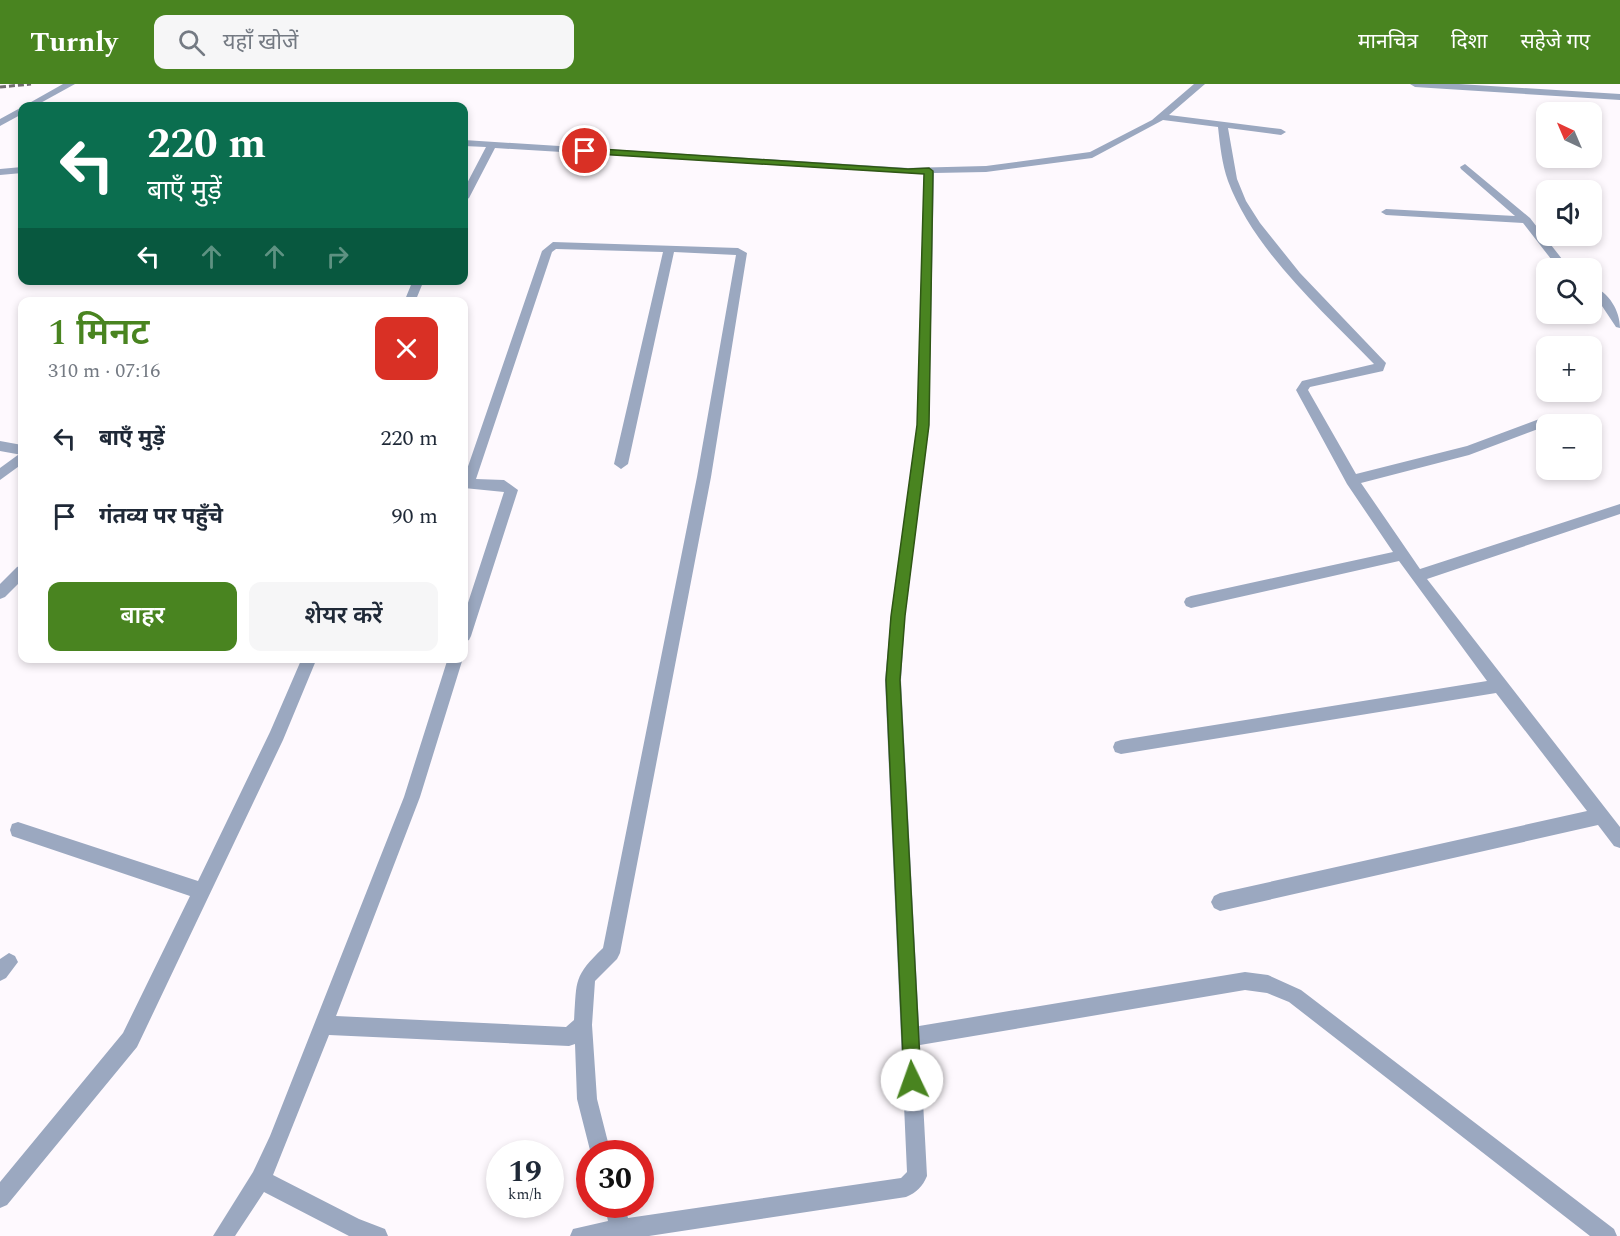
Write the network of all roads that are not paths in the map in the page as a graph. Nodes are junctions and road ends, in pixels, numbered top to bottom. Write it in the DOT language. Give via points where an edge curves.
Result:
graph roads {
  1 [pos="70,84"];
  2 [pos="1200,84"];
  3 [pos="1415,84"];
  4 [pos="1620,96"];
  5 [pos="37,102"];
  6 [pos="18,112"];
  7 [pos="1161,117"];
  8 [pos="0,123"];
  9 [pos="1222,124"];
  10 [pos="1281,132"];
  11 [pos="468,143"];
  12 [pos="492,145"];
  13 [pos="1465,167"];
  14 [pos="18,171"];
  15 [pos="929,171"];
  16 [pos="0,172"];
  17 [pos="468,190"];
  18 [pos="1386,212"];
  19 [pos="1526,220"];
  20 [pos="669,248"];
  21 [pos="1556,258"];
  22 [pos="1602,298"];
  23 [pos="1620,324"];
  24 [pos="1536,425"];
  25 [pos="0,446"];
  26 [pos="18,449"];
  27 [pos="18,460"];
  28 [pos="621,464"];
  29 [pos="0,475"];
  30 [pos="468,477"];
  31 [pos="1352,480"];
  32 [pos="468,483"];
  33 [pos="1620,509"];
  34 [pos="1403,555"];
  35 [pos="18,575"];
  36 [pos="1418,576"];
  37 [pos="0,592"];
  38 [pos="1191,602"];
  39 [pos="468,624"];
  40 [pos="308,663"];
  41 [pos="454,663"];
  42 [pos="1499,686"];
  43 [pos="1120,747"];
  44 [pos="1601,816"];
  45 [pos="18,830"];
  46 [pos="1620,840"];
  47 [pos="201,891"];
  48 [pos="1220,902"];
  49 [pos="323,1025"];
  50 [pos="583,1025"];
  51 [pos="910,1038"];
  52 [pos="597,1140"];
  53 [pos="260,1179"];
  54 [pos="0,1198"];
  55 [pos="618,1218"];
  56 [pos="352,1232"];
  57 [pos="622,1234"];
  58 [pos="223,1236"];
  59 [pos="378,1236"];
  60 [pos="580,1236"];
  61 [pos="1607,1236"];
  1 -- 5 [label="street"];
  2 -- 7 [label="street"];
  3 -- 4 [label="street"];
  6 -- 8 [label="street"];
  7 -- 9 [label="street"];
  7 -- 15 [label="street" via="1092,155 986,169"];
  9 -- 10 [label="street"];
  9 -- 31 [label="street" via="1232,180 1248,213 1279,254 1380,363 1379,368 1306,384 1302,390"];
  11 -- 12 [label="street"];
  12 -- 15 [label="street"];
  12 -- 17 [label="street"];
  13 -- 19 [label="street"];
  14 -- 16 [label="street"];
  15 -- 51 [label="street" via="923,425 893,680"];
  18 -- 19 [label="street"];
  19 -- 21 [label="street"];
  20 -- 28 [label="street"];
  20 -- 30 [label="street" via="560,244 548,250"];
  20 -- 50 [label="street" via="742,253 706,465 611,952 586,981"];
  22 -- 23 [label="street"];
  24 -- 31 [label="street" via="1469,450"];
  25 -- 26 [label="street"];
  27 -- 29 [label="street"];
  31 -- 34 [label="street"];
  32 -- 39 [label="street" via="504,485 511,490"];
  33 -- 36 [label="street"];
  34 -- 36 [label="street"];
  34 -- 38 [label="street"];
  35 -- 37 [label="street"];
  36 -- 42 [label="street"];
  40 -- 47 [label="street"];
  41 -- 49 [label="street" via="412,796"];
  42 -- 43 [label="street"];
  42 -- 44 [label="street"];
  44 -- 46 [label="street"];
  44 -- 48 [label="street"];
  45 -- 47 [label="street"];
  47 -- 54 [label="street" via="130,1040"];
  49 -- 50 [label="street" via="569,1037"];
  49 -- 53 [label="street"];
  50 -- 52 [label="street" via="587,1099"];
  51 -- 57 [label="street" via="917,1176 906,1187"];
  51 -- 61 [label="street" via="1245,981 1268,984 1295,996"];
  53 -- 56 [label="street"];
  53 -- 58 [label="street"];
  55 -- 57 [label="street"];
  56 -- 59 [label="street"];
  57 -- 60 [label="street"];
}
